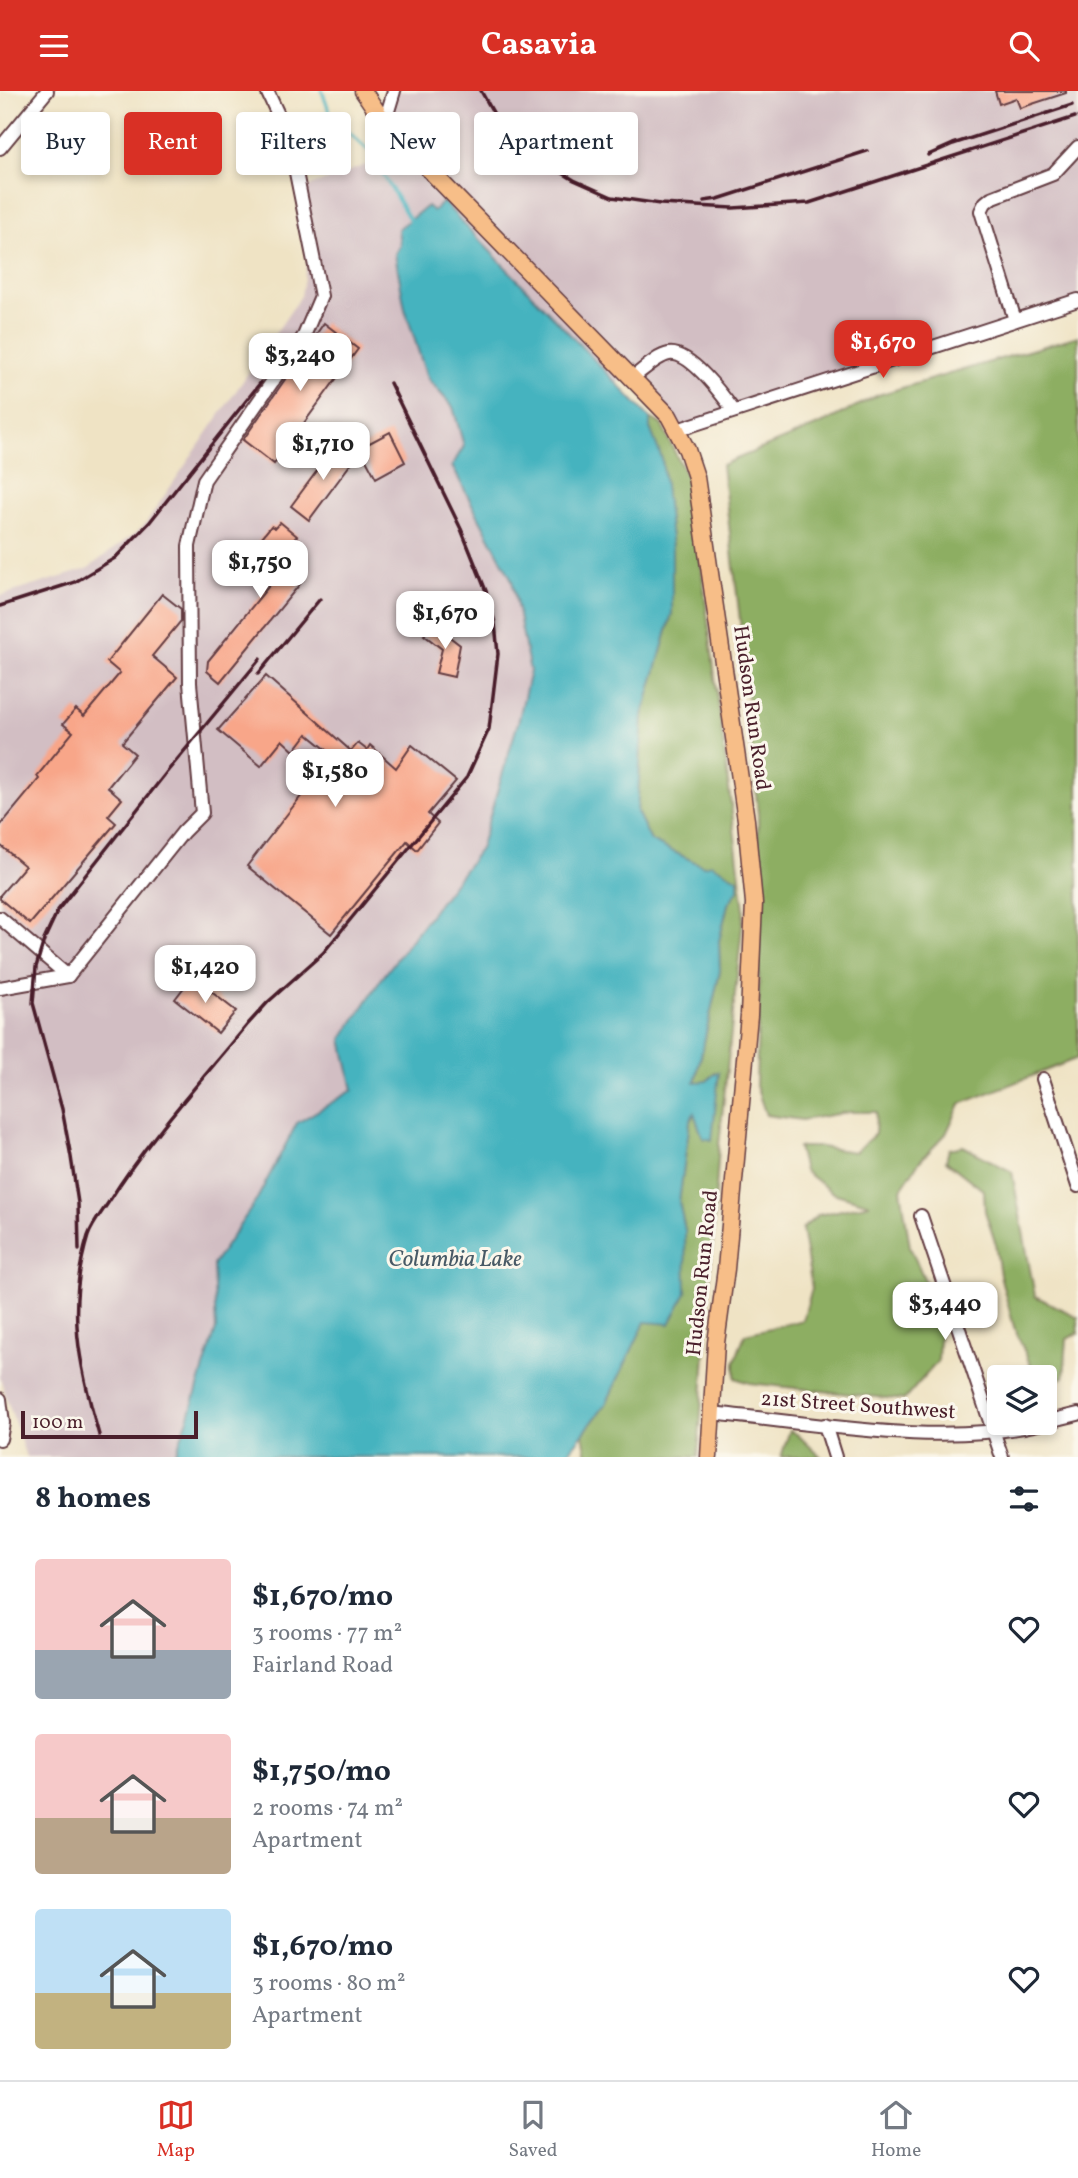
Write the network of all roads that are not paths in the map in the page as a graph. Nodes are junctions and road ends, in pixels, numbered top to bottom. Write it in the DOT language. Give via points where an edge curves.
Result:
graph roads {
  1 [pos="47,91"];
  2 [pos="267,91"];
  3 [pos="363,91"];
  4 [pos="394,91"];
  5 [pos="378,112"];
  6 [pos="388,112"];
  7 [pos="1078,147"];
  8 [pos="0,148"];
  9 [pos="434,175"];
  10 [pos="1078,300"];
  11 [pos="1015,320"];
  12 [pos="632,378"];
  13 [pos="734,411"];
  14 [pos="677,430"];
  15 [pos="0,918"];
  16 [pos="68,977"];
  17 [pos="0,988"];
  18 [pos="1043,1079"];
  19 [pos="1078,1186"];
  20 [pos="921,1216"];
  21 [pos="0,1399"];
  22 [pos="711,1413"];
  23 [pos="1078,1414"];
  24 [pos="987,1417"];
  25 [pos="1057,1419"];
  26 [pos="825,1425"];
  27 [pos="987,1432"];
  28 [pos="993,1435"];
  29 [pos="0,1439"];
  30 [pos="709,1457"];
  31 [pos="835,1457"];
  32 [pos="1002,1457"];
  1 -- 8 [label="street"];
  2 -- 16 [label="street" via="289,138 321,296 304,336 204,480 189,546 190,683 202,813"];
  3 -- 5 [label="main road, Hudson Run Road"];
  4 -- 6 [label="street"];
  7 -- 11 [label="street" via="1053,174 991,198 981,211"];
  9 -- 12 [label="main road, Hudson Run Road"];
  10 -- 11 [label="street"];
  11 -- 13 [label="street"];
  12 -- 13 [label="street" via="672,353 712,383"];
  12 -- 14 [label="main road, Hudson Run Road"];
  13 -- 14 [label="street"];
  14 -- 22 [label="main road, Hudson Run Road" via="696,477 754,903 749,1015"];
  15 -- 16 [label="street"];
  16 -- 17 [label="street"];
  18 -- 19 [label="street"];
  20 -- 24 [label="street"];
  21 -- 29 [label="street"];
  22 -- 26 [label="street, 21st Street Southwest"];
  22 -- 30 [label="main road, Hudson Run Road"];
  23 -- 25 [label="street, 21st Street Southwest"];
  26 -- 27 [label="street, 21st Street Southwest" via="924,1433"];
  26 -- 31 [label="street"];
  28 -- 32 [label="street"];
}
